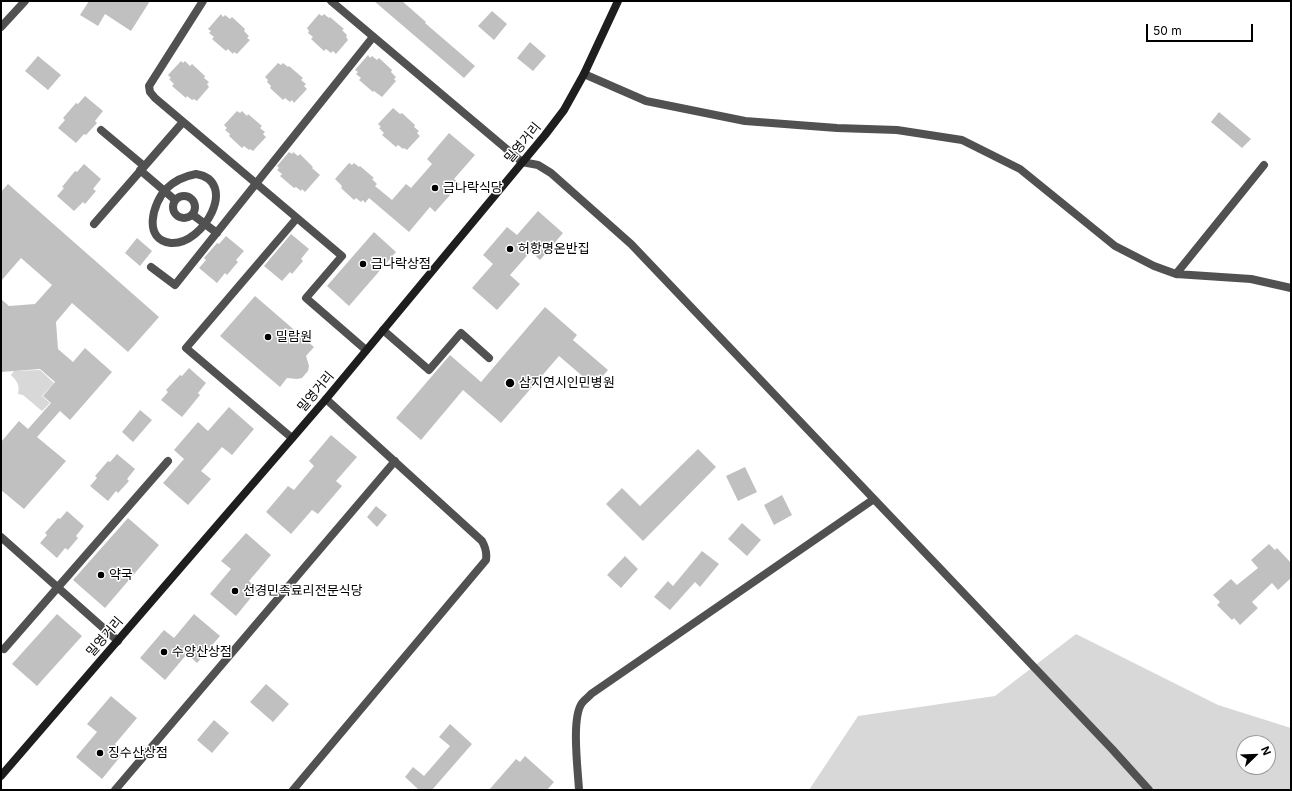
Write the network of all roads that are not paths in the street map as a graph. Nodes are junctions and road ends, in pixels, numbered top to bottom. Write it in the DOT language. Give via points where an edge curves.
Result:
graph roads {
  1 [pos="25,1"];
  2 [pos="204,1"];
  3 [pos="331,1"];
  4 [pos="618,1"];
  5 [pos="1,27"];
  6 [pos="374,37"];
  7 [pos="584,74"];
  8 [pos="183,122"];
  9 [pos="101,130"];
  10 [pos="522,162"];
  11 [pos="1264,165"];
  12 [pos="142,168"];
  13 [pos="257,184"];
  14 [pos="165,191"];
  15 [pos="175,200"];
  16 [pos="193,215"];
  17 [pos="297,218"];
  18 [pos="94,224"];
  19 [pos="205,224"];
  20 [pos="217,234"];
  21 [pos="151,267"];
  22 [pos="1176,274"];
  23 [pos="1291,288"];
  24 [pos="383,330"];
  25 [pos="366,350"];
  26 [pos="489,358"];
  27 [pos="326,399"];
  28 [pos="292,438"];
  29 [pos="168,461"];
  30 [pos="395,461"];
  31 [pos="874,499"];
  32 [pos="1,537"];
  33 [pos="58,588"];
  34 [pos="118,641"];
  35 [pos="4,649"];
  36 [pos="1,776"];
  37 [pos="115,790"];
  38 [pos="293,790"];
  39 [pos="580,790"];
  40 [pos="1149,790"];
  1 -- 5 [label="street"];
  2 -- 8 [label="street" via="149,86 155,98"];
  3 -- 6 [label="street"];
  4 -- 7 [label="main road, 밀영거리"];
  6 -- 10 [label="street"];
  6 -- 13 [label="street"];
  7 -- 10 [label="main road, 밀영거리" via="564,110"];
  7 -- 22 [label="street" via="646,101 745,122 897,130 962,140 1020,169 1115,246"];
  8 -- 12 [label="street"];
  8 -- 13 [label="street"];
  9 -- 12 [label="street"];
  10 -- 24 [label="main road, 밀영거리"];
  10 -- 31 [label="street" via="538,165 551,173 631,244"];
  11 -- 22 [label="street"];
  12 -- 14 [label="street"];
  12 -- 18 [label="street"];
  13 -- 17 [label="street"];
  13 -- 20 [label="street"];
  14 -- 15 [label="street"];
  14 -- 19 [label="street" via="189,175 202,175 208,179 216,191 216,198 211,215"];
  14 -- 19 [label="street" via="157,202 152,219 152,226 159,238 165,242 179,242 196,234"];
  15 -- 16 [label="street" via="185,196 193,201"];
  15 -- 16 [label="street" via="173,210 178,218"];
  16 -- 19 [label="street"];
  17 -- 25 [label="street" via="342,256 306,298"];
  17 -- 28 [label="street" via="186,348"];
  19 -- 20 [label="street"];
  20 -- 21 [label="street" via="175,285"];
  22 -- 23 [label="street" via="1251,279"];
  24 -- 25 [label="main road, 밀영거리"];
  24 -- 26 [label="street" via="429,370 461,333"];
  25 -- 27 [label="main road, 밀영거리"];
  27 -- 28 [label="main road, 밀영거리"];
  27 -- 30 [label="street"];
  28 -- 34 [label="main road, 밀영거리"];
  29 -- 33 [label="street"];
  30 -- 37 [label="street"];
  30 -- 38 [label="street" via="482,541 486,548 486,560"];
  31 -- 39 [label="street" via="591,694 582,703 576,725"];
  31 -- 40 [label="street"];
  32 -- 33 [label="street"];
  33 -- 34 [label="street"];
  33 -- 35 [label="street"];
  34 -- 36 [label="main road, 밀영거리"];
}
